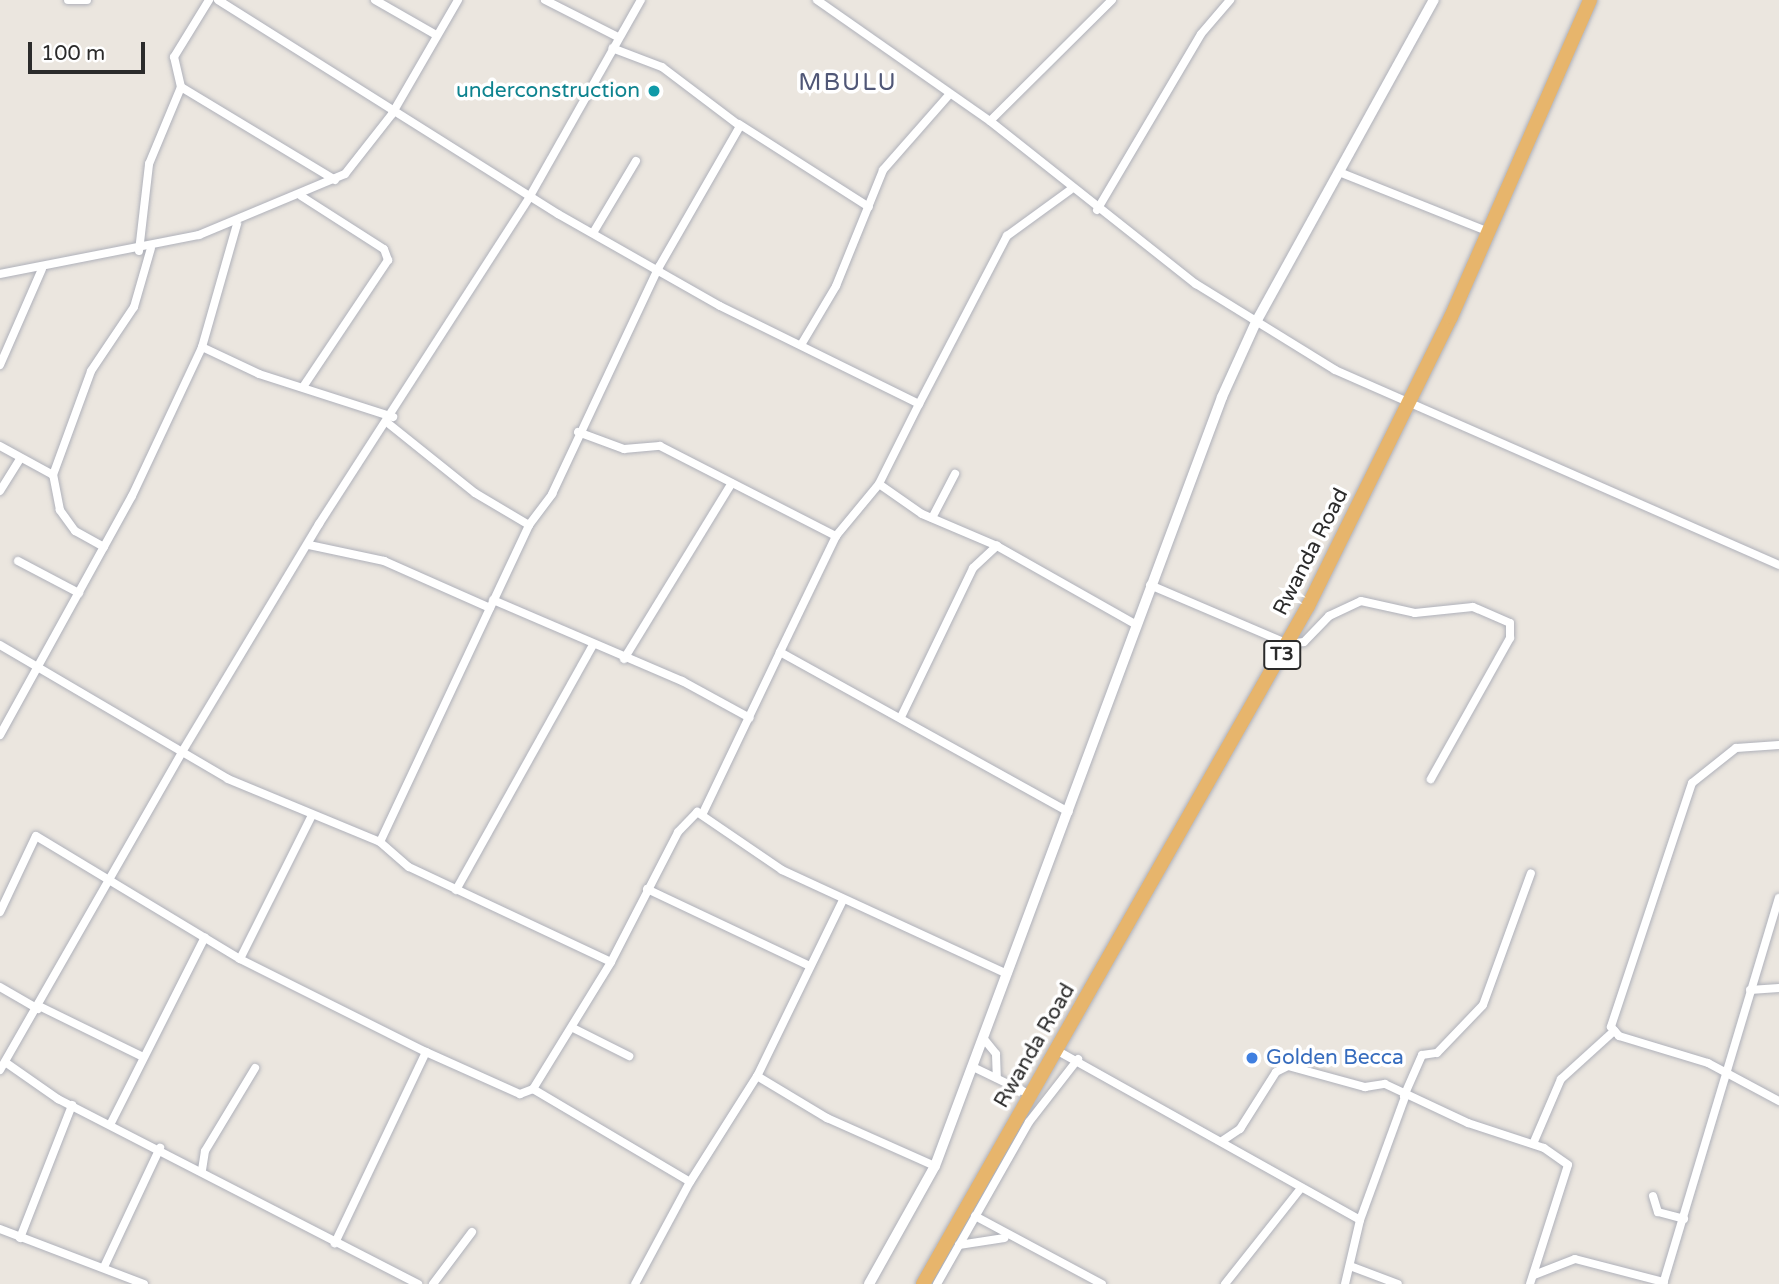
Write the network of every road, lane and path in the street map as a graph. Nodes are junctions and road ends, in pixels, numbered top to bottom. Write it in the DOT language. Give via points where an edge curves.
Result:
graph roads {
  1 [pos="68,0"];
  2 [pos="87,0"];
  3 [pos="209,0"];
  4 [pos="218,0"];
  5 [pos="375,0"];
  6 [pos="458,0"];
  7 [pos="545,0"];
  8 [pos="641,0"];
  9 [pos="817,0"];
  10 [pos="1112,0"];
  11 [pos="1230,0"];
  12 [pos="1434,0"];
  13 [pos="1590,0"];
  14 [pos="436,35"];
  15 [pos="618,37"];
  16 [pos="612,48"];
  17 [pos="181,88"];
  18 [pos="949,95"];
  19 [pos="392,114"];
  20 [pos="990,121"];
  21 [pos="739,124"];
  22 [pos="636,161"];
  23 [pos="1339,172"];
  24 [pos="335,180"];
  25 [pos="1070,190"];
  26 [pos="302,196"];
  27 [pos="530,196"];
  28 [pos="869,207"];
  29 [pos="1097,210"];
  30 [pos="237,223"];
  31 [pos="1489,232"];
  32 [pos="593,233"];
  33 [pos="151,248"];
  34 [pos="139,251"];
  35 [pos="659,267"];
  36 [pos="42,269"];
  37 [pos="0,274"];
  38 [pos="1256,322"];
  39 [pos="801,345"];
  40 [pos="202,347"];
  41 [pos="0,365"];
  42 [pos="303,387"];
  43 [pos="1409,400"];
  44 [pos="919,404"];
  45 [pos="391,420"];
  46 [pos="578,432"];
  47 [pos="0,446"];
  48 [pos="21,458"];
  49 [pos="955,474"];
  50 [pos="53,475"];
  51 [pos="732,483"];
  52 [pos="879,484"];
  53 [pos="0,491"];
  54 [pos="932,518"];
  55 [pos="529,525"];
  56 [pos="836,536"];
  57 [pos="309,545"];
  58 [pos="996,545"];
  59 [pos="104,548"];
  60 [pos="18,561"];
  61 [pos="1779,565"];
  62 [pos="1150,585"];
  63 [pos="79,593"];
  64 [pos="492,604"];
  65 [pos="1135,624"];
  66 [pos="1288,644"];
  67 [pos="0,645"];
  68 [pos="593,645"];
  69 [pos="780,652"];
  70 [pos="624,659"];
  71 [pos="41,665"];
  72 [pos="902,715"];
  73 [pos="750,718"];
  74 [pos="0,735"];
  75 [pos="1779,745"];
  76 [pos="182,752"];
  77 [pos="1431,779"];
  78 [pos="1069,812"];
  79 [pos="703,813"];
  80 [pos="311,817"];
  81 [pos="380,842"];
  82 [pos="1531,873"];
  83 [pos="113,881"];
  84 [pos="647,889"];
  85 [pos="456,890"];
  86 [pos="844,900"];
  87 [pos="1779,902"];
  88 [pos="0,912"];
  89 [pos="205,937"];
  90 [pos="240,959"];
  91 [pos="611,962"];
  92 [pos="808,965"];
  93 [pos="1007,974"];
  94 [pos="0,987"];
  95 [pos="1779,988"];
  96 [pos="1750,990"];
  97 [pos="38,1008"];
  98 [pos="573,1028"];
  99 [pos="1614,1031"];
  100 [pos="984,1038"];
  101 [pos="1056,1050"];
  102 [pos="426,1052"];
  103 [pos="141,1056"];
  104 [pos="629,1056"];
  105 [pos="1078,1059"];
  106 [pos="2,1066"];
  107 [pos="973,1067"];
  108 [pos="255,1068"];
  109 [pos="1724,1072"];
  110 [pos="757,1076"];
  111 [pos="997,1078"];
  112 [pos="533,1089"];
  113 [pos="1031,1095"];
  114 [pos="1404,1096"];
  115 [pos="1779,1101"];
  116 [pos="72,1105"];
  117 [pos="111,1123"];
  118 [pos="1222,1141"];
  119 [pos="1533,1144"];
  120 [pos="160,1148"];
  121 [pos="935,1166"];
  122 [pos="202,1170"];
  123 [pos="690,1182"];
  124 [pos="1301,1188"];
  125 [pos="1653,1196"];
  126 [pos="975,1216"];
  127 [pos="1684,1219"];
  128 [pos="1360,1220"];
  129 [pos="0,1229"];
  130 [pos="472,1232"];
  131 [pos="20,1238"];
  132 [pos="1007,1238"];
  133 [pos="335,1242"];
  134 [pos="959,1245"];
  135 [pos="1350,1266"];
  136 [pos="104,1267"];
  137 [pos="1532,1280"];
  138 [pos="1663,1283"];
  139 [pos="144,1284"];
  140 [pos="418,1284"];
  141 [pos="433,1284"];
  142 [pos="635,1284"];
  143 [pos="869,1284"];
  144 [pos="923,1284"];
  145 [pos="937,1284"];
  146 [pos="1102,1284"];
  147 [pos="1225,1284"];
  148 [pos="1345,1284"];
  149 [pos="1398,1284"];
  1 -- 2 [label="street"];
  3 -- 17 [label="street" via="174,57"];
  4 -- 19 [label="street"];
  5 -- 14 [label="street"];
  6 -- 14 [label="street"];
  7 -- 15 [label="street"];
  8 -- 15 [label="street"];
  9 -- 18 [label="street"];
  10 -- 20 [label="street"];
  11 -- 29 [label="street" via="1156,106"];
  12 -- 23 [label="street"];
  13 -- 31 [label="highway, Rwanda Road / T3"];
  14 -- 19 [label="street"];
  15 -- 16 [label="street"];
  16 -- 21 [label="street" via="662,67"];
  16 -- 27 [label="street"];
  17 -- 24 [label="street"];
  17 -- 34 [label="street" via="149,164"];
  18 -- 20 [label="street"];
  18 -- 28 [label="street" via="896,149"];
  19 -- 24 [label="street"];
  19 -- 27 [label="street"];
  20 -- 25 [label="street"];
  21 -- 28 [label="street"];
  21 -- 35 [label="street"];
  22 -- 32 [label="street"];
  23 -- 31 [label="street"];
  23 -- 38 [label="street"];
  24 -- 26 [label="street"];
  25 -- 29 [label="street"];
  25 -- 44 [label="street" via="1007,236"];
  26 -- 30 [label="street"];
  26 -- 42 [label="street" via="384,249 388,260"];
  27 -- 32 [label="street"];
  27 -- 45 [label="street"];
  28 -- 39 [label="street" via="815,329"];
  29 -- 38 [label="street"];
  30 -- 33 [label="street"];
  30 -- 40 [label="street"];
  31 -- 43 [label="highway, Rwanda Road / T3"];
  32 -- 35 [label="street"];
  33 -- 34 [label="street"];
  33 -- 50 [label="street" via="134,307 91,371"];
  34 -- 36 [label="street"];
  35 -- 39 [label="street"];
  35 -- 46 [label="street"];
  36 -- 37 [label="street"];
  36 -- 41 [label="street" via="32,279"];
  38 -- 43 [label="street" via="1335,370"];
  38 -- 62 [label="street"];
  39 -- 44 [label="street"];
  40 -- 42 [label="street"];
  40 -- 59 [label="street"];
  42 -- 45 [label="street"];
  43 -- 61 [label="street"];
  43 -- 66 [label="highway, Rwanda Road / T3"];
  44 -- 52 [label="street"];
  45 -- 55 [label="street" via="475,493"];
  45 -- 57 [label="street"];
  46 -- 51 [label="street" via="624,449 660,446"];
  46 -- 55 [label="street" via="552,494"];
  47 -- 48 [label="street"];
  48 -- 50 [label="street"];
  48 -- 53 [label="street"];
  49 -- 54 [label="street"];
  50 -- 59 [label="street" via="60,510 75,531"];
  51 -- 56 [label="street"];
  51 -- 70 [label="street"];
  52 -- 54 [label="street"];
  52 -- 56 [label="street"];
  54 -- 58 [label="street"];
  55 -- 64 [label="street"];
  56 -- 69 [label="street"];
  57 -- 64 [label="street" via="375,558"];
  57 -- 76 [label="street"];
  58 -- 65 [label="street"];
  58 -- 72 [label="street" via="972,568"];
  59 -- 63 [label="street"];
  60 -- 63 [label="street"];
  62 -- 65 [label="street"];
  62 -- 66 [label="street"];
  63 -- 71 [label="street"];
  64 -- 68 [label="street"];
  64 -- 81 [label="street"];
  65 -- 78 [label="street"];
  66 -- 77 [label="street" via="1304,642 1329,616 1361,601 1415,613 1474,607 1510,623 1510,638"];
  66 -- 101 [label="highway, Rwanda Road / T3"];
  67 -- 71 [label="street"];
  68 -- 70 [label="street"];
  68 -- 85 [label="street"];
  69 -- 72 [label="street"];
  69 -- 73 [label="street"];
  70 -- 73 [label="street"];
  71 -- 74 [label="street"];
  71 -- 76 [label="street"];
  72 -- 78 [label="street"];
  73 -- 79 [label="street"];
  75 -- 99 [label="street" via="1736,748 1692,783"];
  76 -- 80 [label="street"];
  76 -- 83 [label="street"];
  78 -- 93 [label="street"];
  79 -- 84 [label="street" via="691,815 682,825"];
  79 -- 86 [label="street" via="752,853"];
  80 -- 81 [label="street"];
  80 -- 90 [label="street"];
  81 -- 85 [label="street" via="385,853"];
  82 -- 114 [label="street" via="1483,1005 1437,1053 1422,1055"];
  83 -- 88 [label="street" via="36,836"];
  83 -- 89 [label="street"];
  83 -- 97 [label="street"];
  84 -- 91 [label="street"];
  84 -- 92 [label="street"];
  85 -- 91 [label="street"];
  86 -- 92 [label="street"];
  86 -- 93 [label="street"];
  87 -- 96 [label="street"];
  89 -- 90 [label="street"];
  89 -- 103 [label="street"];
  90 -- 102 [label="street"];
  91 -- 98 [label="street"];
  92 -- 110 [label="street"];
  93 -- 100 [label="street"];
  94 -- 97 [label="street"];
  95 -- 96 [label="street"];
  96 -- 109 [label="street"];
  97 -- 103 [label="street"];
  97 -- 106 [label="street"];
  98 -- 104 [label="street"];
  98 -- 112 [label="street"];
  99 -- 109 [label="street"];
  99 -- 119 [label="street" via="1561,1079"];
  100 -- 107 [label="street"];
  100 -- 111 [label="street" via="996,1054"];
  101 -- 105 [label="street"];
  101 -- 113 [label="highway, Rwanda Road / T3"];
  102 -- 112 [label="street" via="520,1094"];
  102 -- 133 [label="street"];
  103 -- 117 [label="street"];
  105 -- 118 [label="street"];
  105 -- 126 [label="street" via="1029,1122"];
  106 -- 116 [label="street"];
  107 -- 111 [label="street"];
  107 -- 121 [label="street"];
  108 -- 122 [label="street" via="205,1151"];
  109 -- 115 [label="street"];
  109 -- 127 [label="street"];
  110 -- 121 [label="street" via="827,1118"];
  110 -- 123 [label="street"];
  111 -- 113 [label="street"];
  112 -- 123 [label="street"];
  113 -- 144 [label="highway, Rwanda Road / T3"];
  114 -- 118 [label="street" via="1385,1084 1365,1087 1282,1067 1240,1129"];
  114 -- 119 [label="street"];
  114 -- 128 [label="street"];
  116 -- 117 [label="street"];
  116 -- 131 [label="street"];
  117 -- 120 [label="street"];
  118 -- 124 [label="street"];
  119 -- 137 [label="street" via="1568,1165"];
  120 -- 122 [label="street"];
  120 -- 136 [label="street"];
  121 -- 143 [label="street"];
  122 -- 133 [label="street"];
  123 -- 142 [label="street"];
  124 -- 128 [label="street"];
  124 -- 147 [label="street"];
  125 -- 127 [label="street" via="1658,1212"];
  126 -- 132 [label="street"];
  126 -- 134 [label="street"];
  127 -- 138 [label="street"];
  128 -- 135 [label="street"];
  129 -- 131 [label="street"];
  130 -- 141 [label="street"];
  131 -- 136 [label="street"];
  132 -- 134 [label="street"];
  132 -- 146 [label="street"];
  133 -- 140 [label="street"];
  134 -- 145 [label="street"];
  135 -- 148 [label="street"];
  135 -- 149 [label="street"];
  136 -- 139 [label="street"];
  137 -- 138 [label="street" via="1575,1259"];
}
